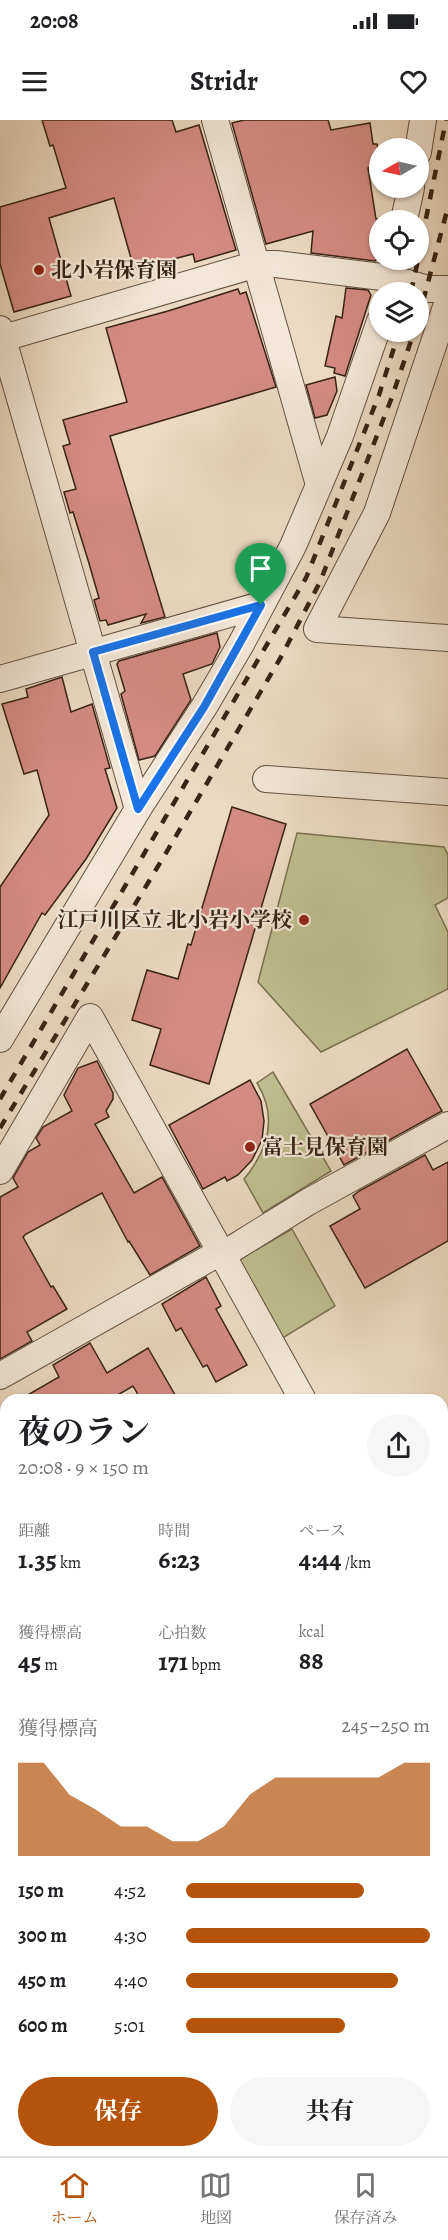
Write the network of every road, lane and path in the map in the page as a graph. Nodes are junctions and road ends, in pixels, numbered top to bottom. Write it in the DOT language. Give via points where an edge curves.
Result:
graph roads {
  1 [pos="215,120"];
  2 [pos="423,120"];
  3 [pos="420,138"];
  4 [pos="257,264"];
  5 [pos="391,277"];
  6 [pos="448,290"];
  7 [pos="448,301"];
  8 [pos="1,335"];
  9 [pos="373,342"];
  10 [pos="319,485"];
  11 [pos="261,605"];
  12 [pos="448,638"];
  13 [pos="93,652"];
  14 [pos="0,680"];
  15 [pos="266,779"];
  16 [pos="448,792"];
  17 [pos="138,809"];
  18 [pos="0,1039"];
  19 [pos="448,1125"];
  20 [pos="0,1171"];
  21 [pos="222,1253"];
  22 [pos="0,1376"];
  23 [pos="300,1394"];
  1 -- 4 [label="street"];
  2 -- 3 [label="street"];
  4 -- 5 [label="street"];
  4 -- 8 [label="street"];
  4 -- 10 [label="street"];
  5 -- 6 [label="street" via="428,289"];
  7 -- 12 [label="street" via="377,513 317,629"];
  8 -- 13 [label="street"];
  9 -- 10 [label="street"];
  10 -- 11 [label="street" via="293,546"];
  11 -- 13 [label="street"];
  11 -- 17 [label="street" via="204,707"];
  13 -- 14 [label="street"];
  13 -- 17 [label="street"];
  15 -- 16 [label="street"];
  17 -- 18 [label="street"];
  19 -- 21 [label="street"];
  20 -- 21 [label="street" via="90,1017"];
  21 -- 22 [label="street"];
  21 -- 23 [label="street"];
}
